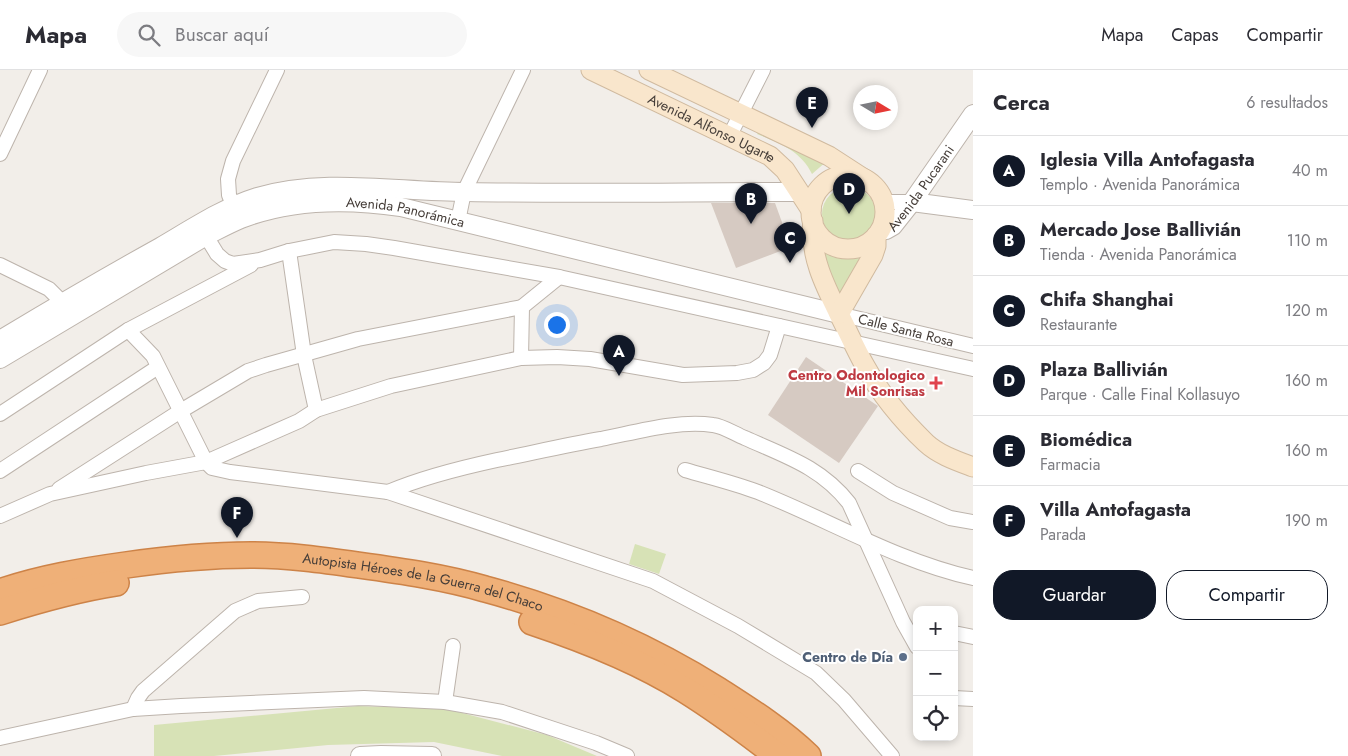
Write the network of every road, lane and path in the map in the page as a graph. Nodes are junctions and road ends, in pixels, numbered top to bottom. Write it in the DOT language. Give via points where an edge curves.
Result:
graph roads {
  1 [pos="40,70"];
  2 [pos="277,70"];
  3 [pos="523,70"];
  4 [pos="591,70"];
  5 [pos="650,70"];
  6 [pos="763,70"];
  7 [pos="743,113"];
  8 [pos="973,114"];
  9 [pos="730,135"];
  10 [pos="0,154"];
  11 [pos="866,180"];
  12 [pos="464,192"];
  13 [pos="798,192"];
  14 [pos="883,202"];
  15 [pos="912,202"];
  16 [pos="973,210"];
  17 [pos="237,213"];
  18 [pos="812,216"];
  19 [pos="458,221"];
  20 [pos="878,233"];
  21 [pos="206,236"];
  22 [pos="289,251"];
  23 [pos="260,260"];
  24 [pos="0,266"];
  25 [pos="559,277"];
  26 [pos="62,302"];
  27 [pos="522,307"];
  28 [pos="839,314"];
  29 [pos="779,326"];
  30 [pos="128,330"];
  31 [pos="0,340"];
  32 [pos="854,342"];
  33 [pos="973,346"];
  34 [pos="304,355"];
  35 [pos="521,358"];
  36 [pos="0,359"];
  37 [pos="158,367"];
  38 [pos="973,369"];
  39 [pos="316,410"];
  40 [pos="180,412"];
  41 [pos="0,414"];
  42 [pos="206,462"];
  43 [pos="973,467"];
  44 [pos="684,470"];
  45 [pos="0,471"];
  46 [pos="858,471"];
  47 [pos="388,492"];
  48 [pos="50,494"];
  49 [pos="0,516"];
  50 [pos="973,522"];
  51 [pos="866,540"];
  52 [pos="973,578"];
  53 [pos="0,592"];
  54 [pos="302,597"];
  55 [pos="0,612"];
  56 [pos="910,624"];
  57 [pos="958,634"];
  58 [pos="973,637"];
  59 [pos="452,646"];
  60 [pos="958,698"];
  61 [pos="973,699"];
  62 [pos="445,702"];
  63 [pos="133,709"];
  64 [pos="0,738"];
  65 [pos="360,756"];
  66 [pos="432,756"];
  67 [pos="627,756"];
  68 [pos="778,756"];
  69 [pos="808,756"];
  70 [pos="892,756"];
  1 -- 10 [label="street"];
  2 -- 17 [label="street" via="233,161 228,179 229,195"];
  3 -- 12 [label="street"];
  4 -- 9 [label="main road, Avenida Alfonso Ugarte"];
  5 -- 7 [label="main road, Avenida Alfonso Ugarte"];
  6 -- 7 [label="street"];
  7 -- 9 [label="street"];
  7 -- 11 [label="main road, Avenida Alfonso Ugarte" via="829,156"];
  8 -- 15 [label="street, Avenida Pucarani"];
  9 -- 13 [label="main road, Avenida Alfonso Ugarte" via="770,156 785,170"];
  11 -- 14 [label="main road" via="877,190"];
  11 -- 18 [label="main road" via="840,176 828,182 815,197"];
  12 -- 13 [label="street, Avenida Panorámica"];
  12 -- 17 [label="street, Avenida Panorámica" via="345,186 308,188 279,192"];
  12 -- 19 [label="street"];
  13 -- 18 [label="main road, Avenida Alfonso Ugarte"];
  14 -- 15 [label="street"];
  14 -- 20 [label="main road" via="884,217"];
  15 -- 16 [label="street"];
  15 -- 20 [label="street, Avenida Pucarani" via="893,226"];
  17 -- 19 [label="street, Avenida Panorámica" via="344,202 401,207"];
  17 -- 21 [label="street, Avenida Panorámica"];
  17 -- 26 [label="street, Avenida Panorámica"];
  18 -- 20 [label="main road" via="819,235 843,249 858,248"];
  18 -- 28 [label="main road" via="811,235 816,260"];
  19 -- 28 [label="street, Avenida Panorámica"];
  20 -- 28 [label="main road" via="873,255"];
  21 -- 23 [label="street" via="225,261 233,264"];
  21 -- 36 [label="street, Avenida Panorámica"];
  22 -- 23 [label="street, Calle Santa Rosa"];
  22 -- 25 [label="street, Calle Santa Rosa" via="334,242 366,244"];
  22 -- 34 [label="street"];
  23 -- 30 [label="street"];
  24 -- 26 [label="street" via="49,289"];
  25 -- 27 [label="street"];
  25 -- 29 [label="street, Calle Santa Rosa"];
  26 -- 31 [label="street, Avenida Panorámica"];
  27 -- 34 [label="street" via="358,339"];
  27 -- 35 [label="street"];
  28 -- 32 [label="main road"];
  28 -- 33 [label="street, Calle Santa Rosa"];
  29 -- 32 [label="street, Calle Santa Rosa"];
  29 -- 35 [label="street" via="770,355 764,363 753,370 737,373 683,375 590,359"];
  30 -- 37 [label="street"];
  30 -- 41 [label="street"];
  32 -- 38 [label="street, Calle Santa Rosa"];
  32 -- 43 [label="main road" via="884,393 927,444 947,457"];
  34 -- 39 [label="street"];
  34 -- 40 [label="street" via="248,371"];
  35 -- 39 [label="street" via="391,386"];
  37 -- 40 [label="street"];
  37 -- 45 [label="street"];
  39 -- 42 [label="street"];
  40 -- 42 [label="street"];
  40 -- 48 [label="street"];
  42 -- 47 [label="street" via="212,468 230,472"];
  42 -- 48 [label="street"];
  44 -- 51 [label="street" via="756,491"];
  46 -- 50 [label="street" via="893,493 950,518"];
  47 -- 51 [label="street" via="452,470 556,447 693,423 716,425 819,474 837,488 849,504"];
  47 -- 70 [label="street" via="653,581 738,626 816,673"];
  48 -- 49 [label="street"];
  51 -- 52 [label="street" via="947,572"];
  51 -- 56 [label="street"];
  53 -- 69 [label="highway, Autopista Héroes de la Guerra del Chaco" via="30,582 92,570 176,558 252,555 321,560 436,577 570,616 634,643 754,713"];
  54 -- 63 [label="street" via="271,598 235,611 143,691"];
  55 -- 68 [label="highway, Autopista Héroes de la Guerra del Chaco" via="94,586 178,573 255,569 378,581 480,604 574,636 684,689"];
  57 -- 58 [label="street"];
  59 -- 62 [label="street"];
  60 -- 61 [label="street"];
  62 -- 63 [label="street" via="364,698"];
  62 -- 67 [label="street" via="502,712"];
  63 -- 64 [label="street"];
  65 -- 66 [label="street"];
}
